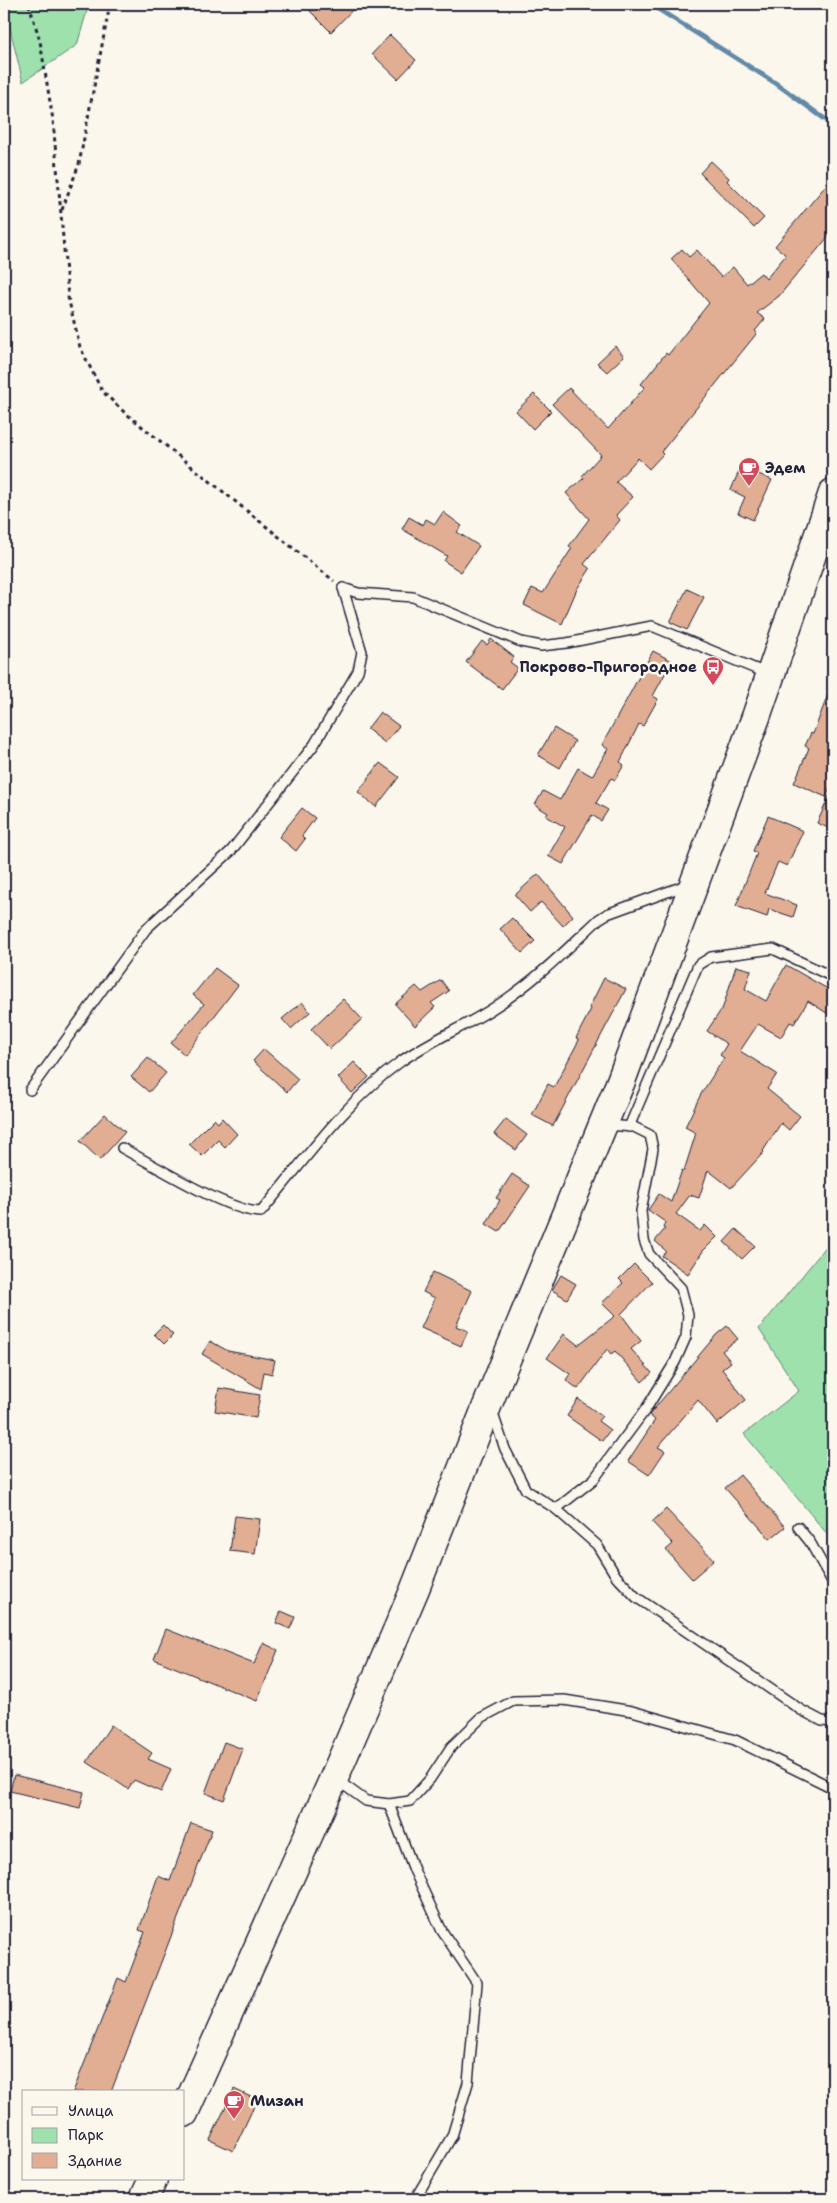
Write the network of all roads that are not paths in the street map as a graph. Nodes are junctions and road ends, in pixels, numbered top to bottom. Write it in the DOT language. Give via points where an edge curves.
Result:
graph roads {
  1 [pos="833,493"];
  2 [pos="771,675"];
  3 [pos="696,881"];
  4 [pos="833,978"];
  5 [pos="30,1090"];
  6 [pos="616,1126"];
  7 [pos="122,1148"];
  8 [pos="489,1401"];
  9 [pos="556,1508"];
  10 [pos="798,1527"];
  11 [pos="833,1583"];
  12 [pos="833,1722"];
  13 [pos="334,1778"];
  14 [pos="833,1788"];
  15 [pos="389,1804"];
  16 [pos="185,2111"];
  17 [pos="153,2180"];
  18 [pos="144,2199"];
  19 [pos="416,2199"];
  1 -- 2 [label="main road"];
  2 -- 3 [label="main road"];
  2 -- 5 [label="lane" via="652,626 541,646 520,642 413,597 358,593 343,588 362,652 358,670 314,745 231,851 146,929"];
  3 -- 6 [label="main road"];
  3 -- 7 [label="lane" via="598,919 536,979 494,1008 400,1062 355,1103 261,1212 250,1212 219,1200"];
  4 -- 6 [label="lane" via="773,949 711,957 698,965"];
  6 -- 8 [label="main road"];
  6 -- 9 [label="lane" via="650,1135 653,1149 641,1210 644,1240 649,1254 680,1288 688,1315 686,1338 646,1409 594,1479"];
  8 -- 9 [label="lane" via="505,1449 526,1490"];
  8 -- 13 [label="main road" via="414,1591"];
  9 -- 12 [label="lane" via="597,1545 616,1576 636,1597 801,1710 822,1721"];
  10 -- 11 [label="lane"];
  13 -- 15 [label="lane" via="366,1801"];
  13 -- 16 [label="main road"];
  14 -- 15 [label="lane" via="735,1740 632,1711 564,1700 513,1701 482,1718 451,1747 410,1801"];
  15 -- 19 [label="lane" via="442,1932 477,1983 468,2083 452,2136"];
  17 -- 18 [label="main road"];
}
